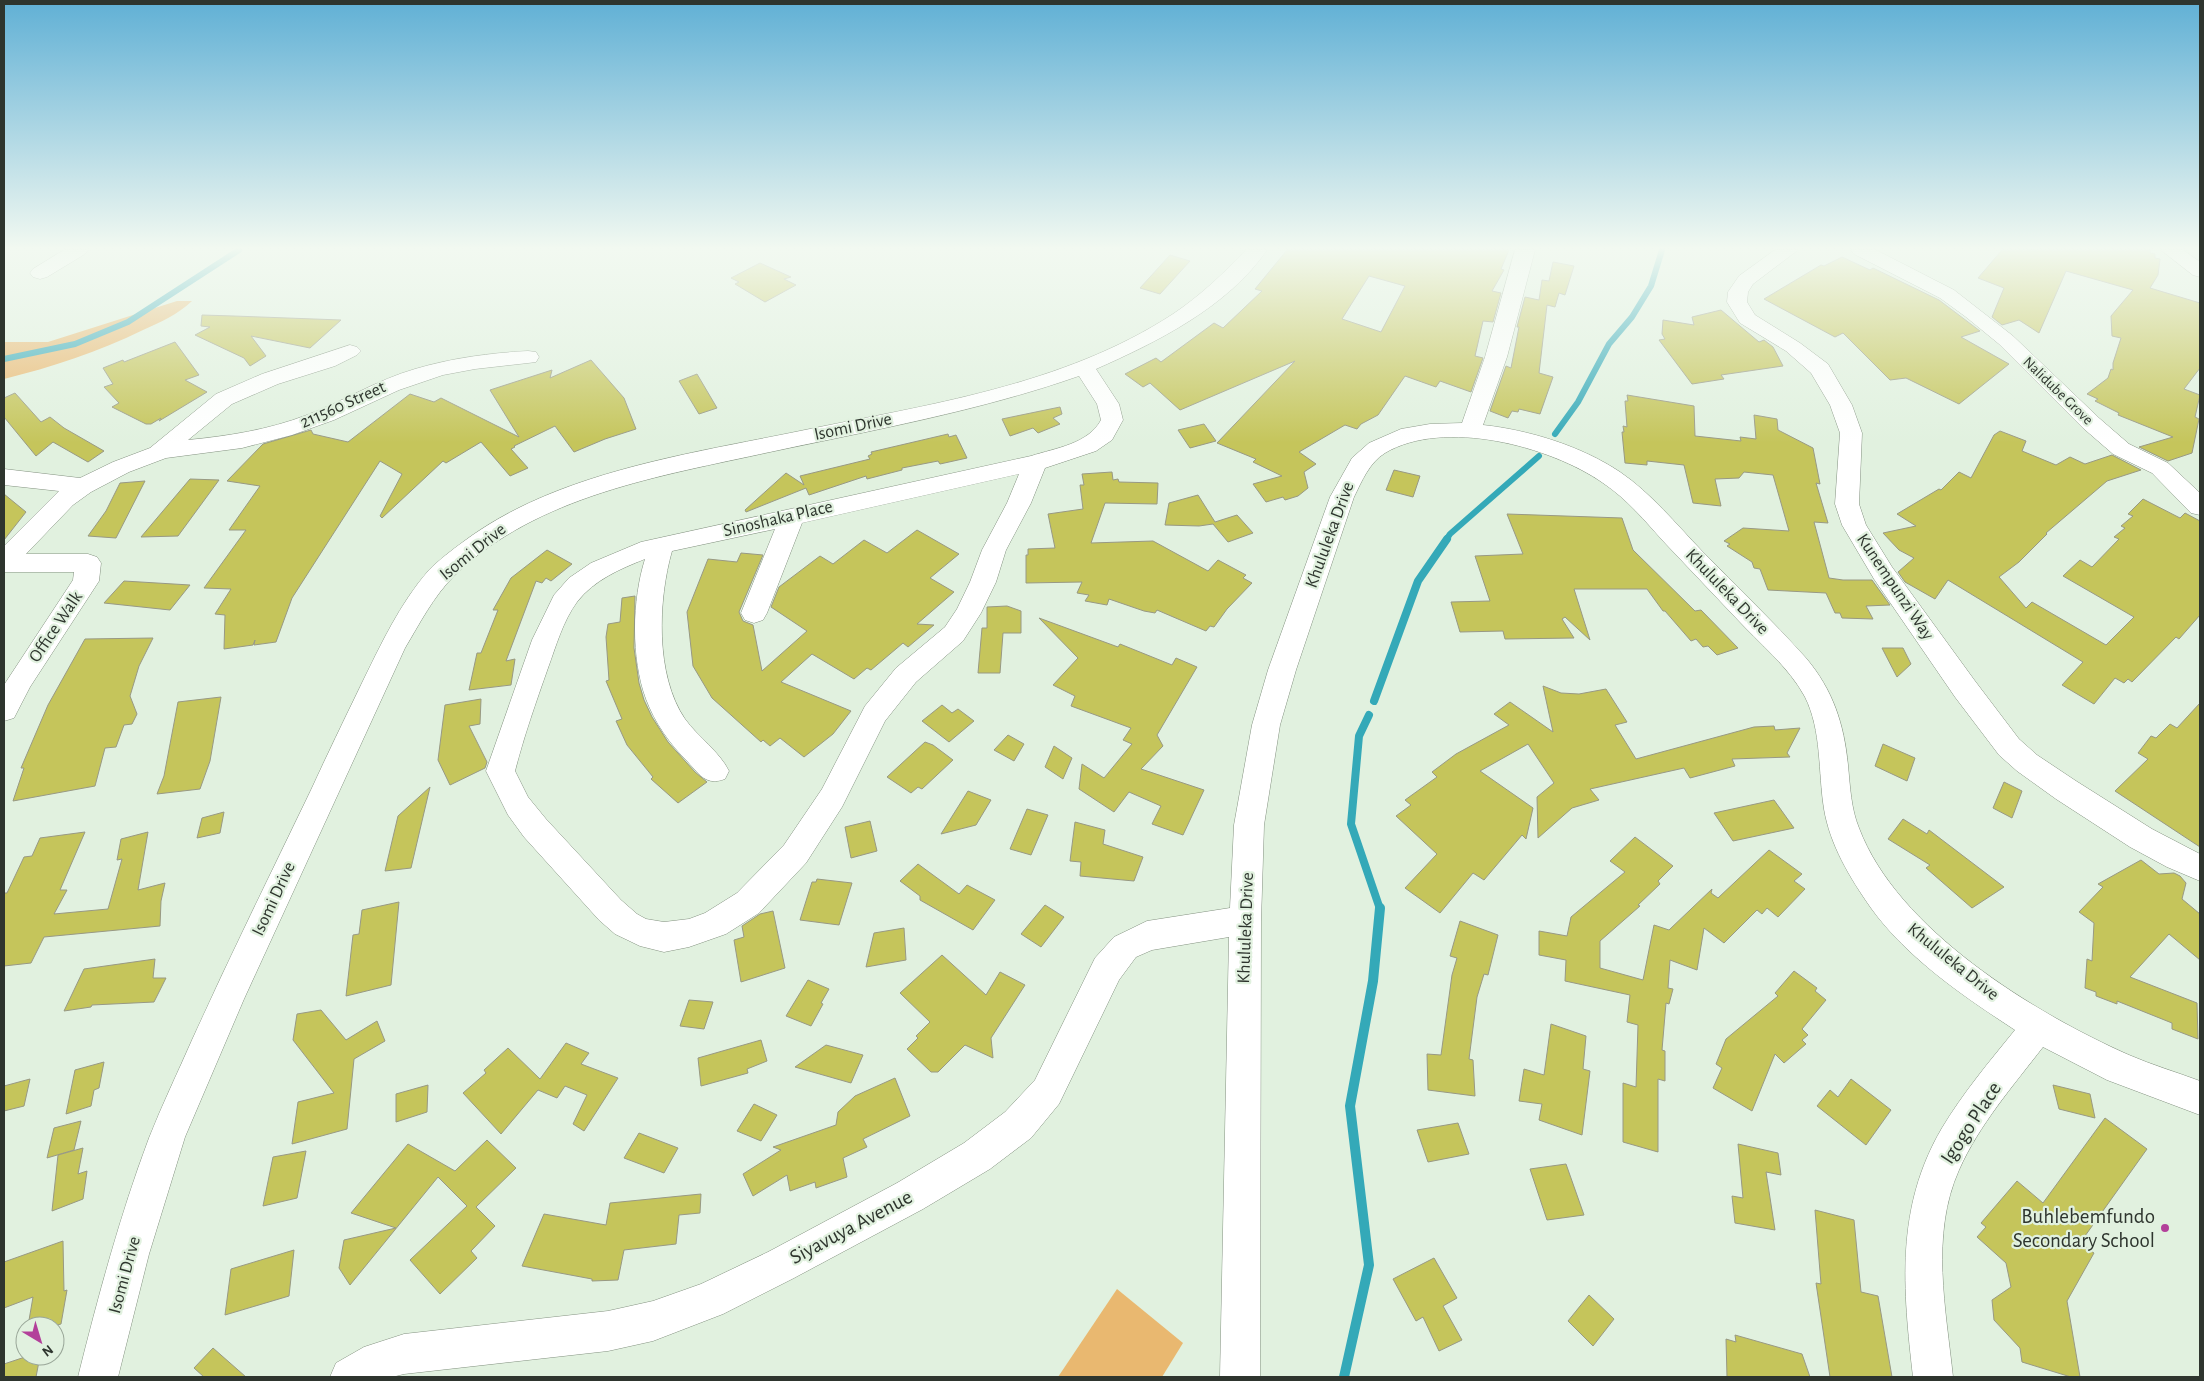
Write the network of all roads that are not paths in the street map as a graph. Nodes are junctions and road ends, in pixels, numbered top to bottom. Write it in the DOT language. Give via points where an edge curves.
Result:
graph roads {
  1 [pos="1185,314"];
  2 [pos="1506,314"];
  3 [pos="1744,314"];
  4 [pos="1975,314"];
  5 [pos="350,351"];
  6 [pos="528,357"];
  7 [pos="1084,367"];
  8 [pos="1470,431"];
  9 [pos="158,453"];
  10 [pos="1035,463"];
  11 [pos="4,477"];
  12 [pos="83,486"];
  13 [pos="2200,507"];
  14 [pos="792,516"];
  15 [pos="662,545"];
  16 [pos="4,562"];
  17 [pos="754,613"];
  18 [pos="4,710"];
  19 [pos="716,771"];
  20 [pos="2200,868"];
  21 [pos="1245,921"];
  22 [pos="2038,1027"];
  23 [pos="2200,1098"];
  24 [pos="98,1377"];
  25 [pos="350,1377"];
  26 [pos="1240,1377"];
  27 [pos="1933,1377"];
  1 -- 7 [label="street, Isomi Drive"];
  2 -- 8 [label="street" via="1496,357"];
  3 -- 20 [label="street, Kunempunzi Way" via="1820,369 1851,433 1847,504 1854,525 1882,573 2009,747 2066,790 2141,838"];
  4 -- 13 [label="street, Nalidube Grove" via="2121,449 2160,468"];
  5 -- 9 [label="street" via="264,381 224,399"];
  6 -- 9 [label="street, 211560 Street" via="442,367 392,384 306,423 275,433"];
  7 -- 10 [label="street, Sinoshaka Place" via="1108,404 1112,420 1104,435 1088,446"];
  7 -- 24 [label="street, Isomi Drive" via="984,399 683,463 574,492 507,523 444,571 393,646 234,985 168,1135 130,1254"];
  8 -- 21 [label="street, Khululeka Drive" via="1419,433 1377,448 1355,470 1342,497 1266,725 1249,825"];
  8 -- 22 [label="street, Khululeka Drive" via="1531,442 1569,455 1608,475 1646,508 1794,663 1817,693 1829,728 1843,828 1861,867 1884,900 1919,938"];
  9 -- 12 [label="street"];
  10 -- 14 [label="street, Sinoshaka Place"];
  10 -- 15 [label="street, Sinoshaka Place" via="968,613 954,634 906,675 875,714 832,798 795,854 748,903 715,924 664,937 640,932 610,910 535,828 518,806 500,771 548,631 569,594 612,563"];
  11 -- 12 [label="street"];
  12 -- 16 [label="street" via="65,499"];
  14 -- 15 [label="street, Sinoshaka Place"];
  14 -- 17 [label="street"];
  15 -- 19 [label="street" via="650,586 649,608 659,698 684,740"];
  16 -- 18 [label="street, Office Walk" via="88,563 86,581 20,680"];
  21 -- 25 [label="street, Siyavuya Avenue" via="1147,936 1125,947 1107,969 1048,1092 1018,1125 969,1161 910,1196 781,1265 709,1300 653,1321 608,1331 404,1354 378,1361"];
  21 -- 26 [label="street, Khululeka Drive"];
  22 -- 23 [label="street, Khululeka Drive" via="2109,1064"];
  22 -- 27 [label="street, Igogo Place" via="1975,1109 1944,1160 1936,1181 1923,1235"];
}
